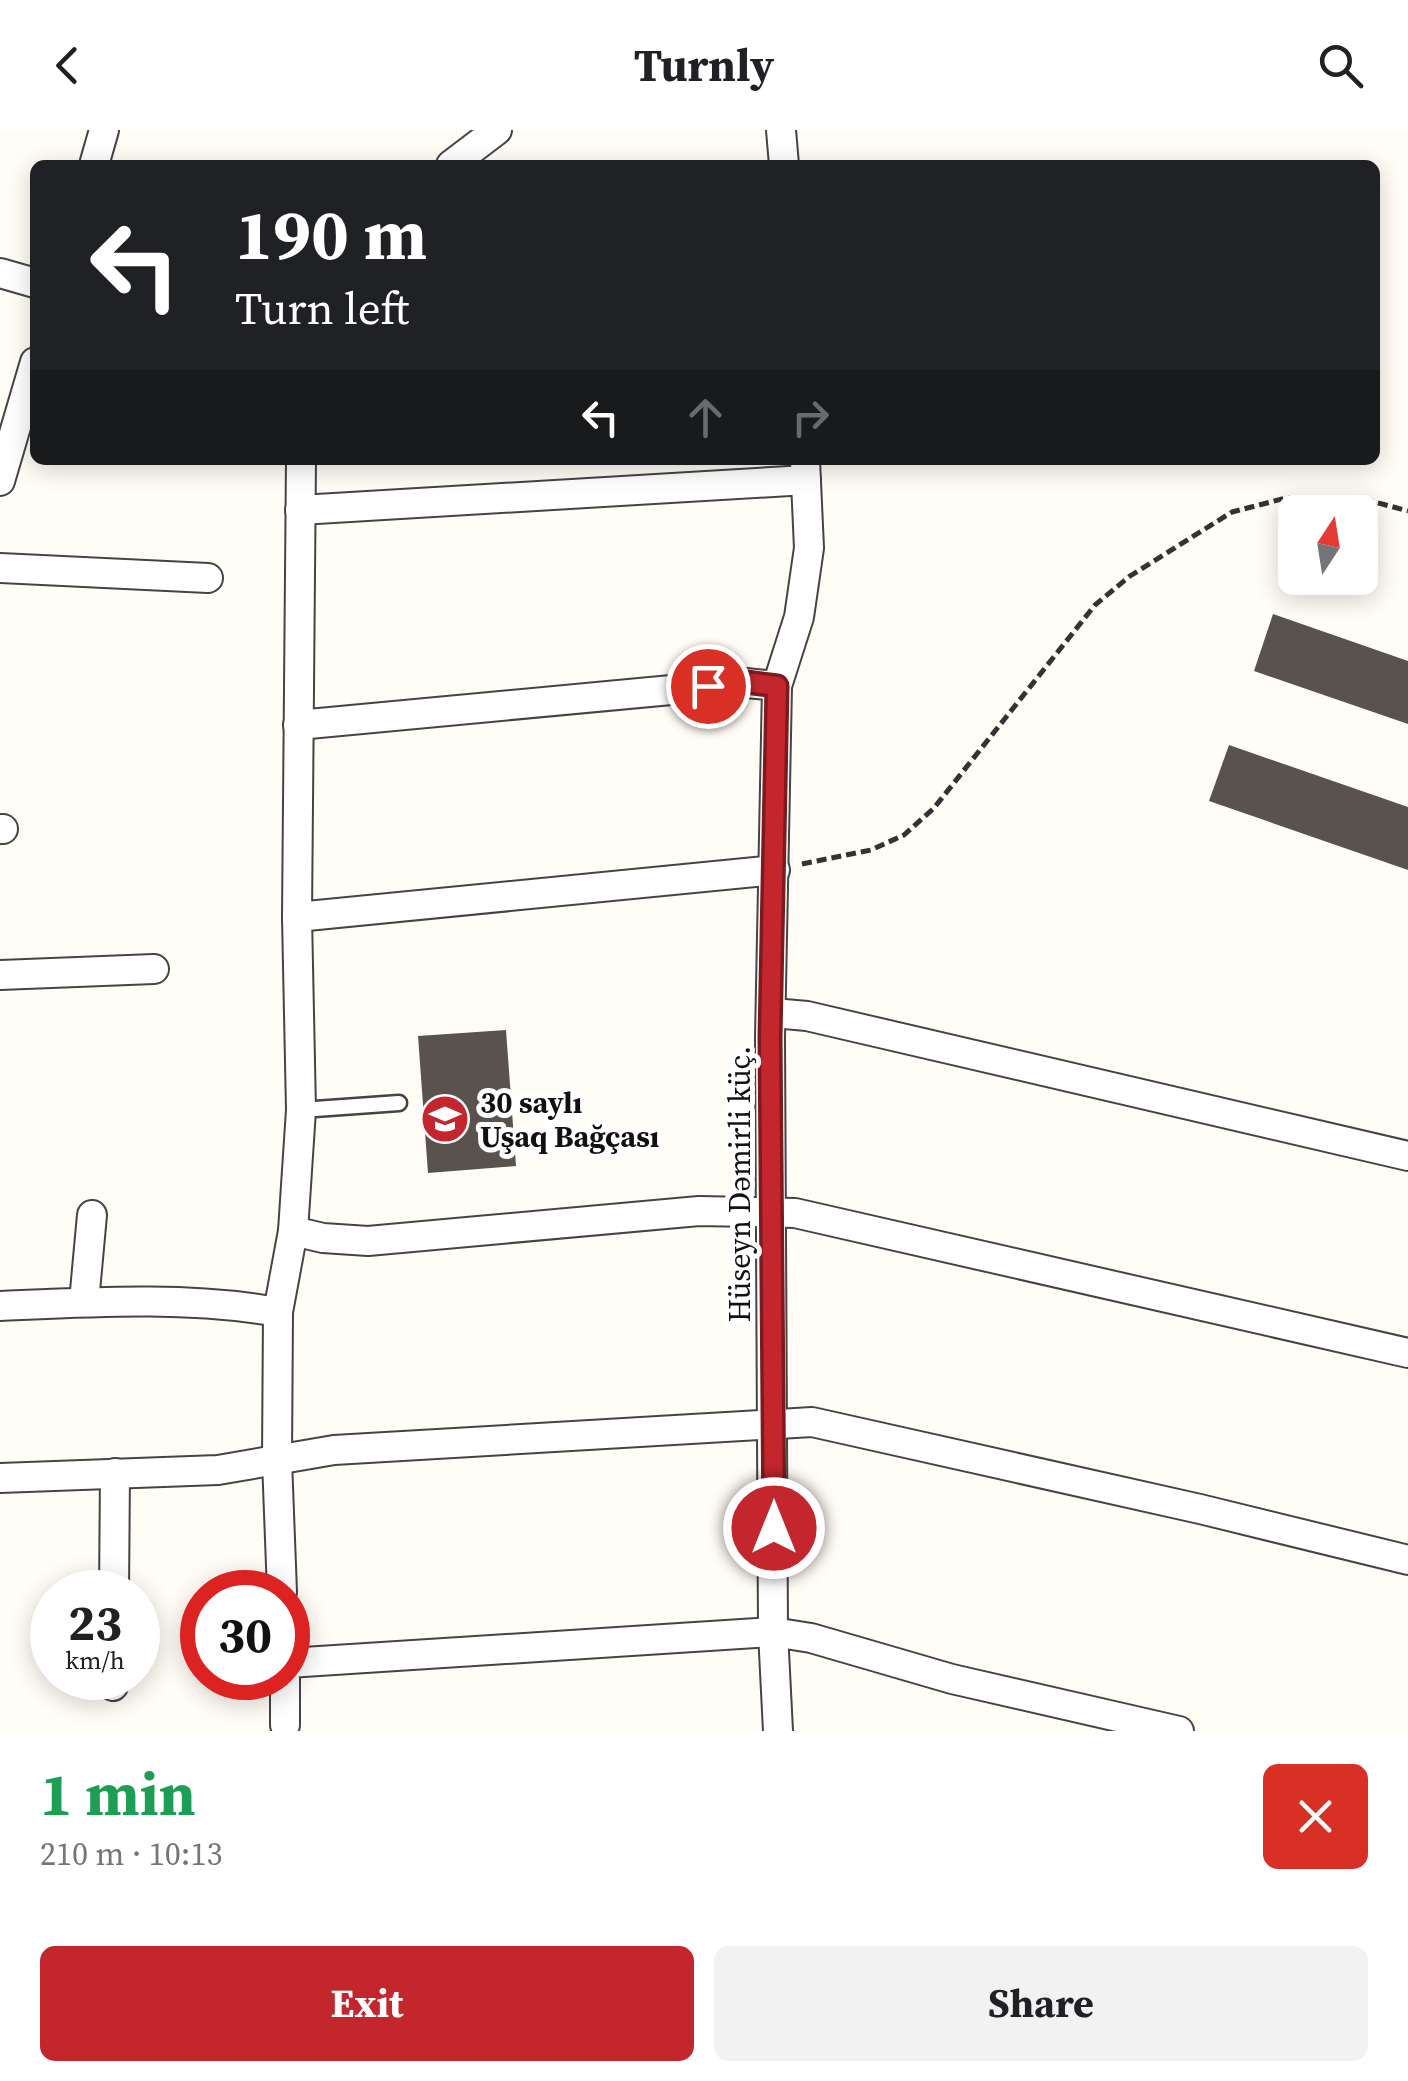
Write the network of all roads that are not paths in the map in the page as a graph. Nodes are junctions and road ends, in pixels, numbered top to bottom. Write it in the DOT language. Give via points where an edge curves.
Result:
graph roads {
  1 [pos="104,130"];
  2 [pos="497,130"];
  3 [pos="781,130"];
  4 [pos="95,160"];
  5 [pos="458,160"];
  6 [pos="784,160"];
  7 [pos="0,273"];
  8 [pos="30,282"];
  9 [pos="30,379"];
  10 [pos="301,465"];
  11 [pos="806,470"];
  12 [pos="0,481"];
  13 [pos="300,510"];
  14 [pos="0,568"];
  15 [pos="208,578"];
  16 [pos="777,686"];
  17 [pos="298,725"];
  18 [pos="775,870"];
  19 [pos="297,917"];
  20 [pos="154,969"];
  21 [pos="0,976"];
  22 [pos="773,1013"];
  23 [pos="399,1103"];
  24 [pos="302,1110"];
  25 [pos="1408,1156"];
  26 [pos="771,1211"];
  27 [pos="92,1215"];
  28 [pos="293,1230"];
  29 [pos="84,1302"];
  30 [pos="0,1306"];
  31 [pos="278,1312"];
  32 [pos="1408,1353"];
  33 [pos="774,1423"];
  34 [pos="276,1460"];
  35 [pos="115,1473"];
  36 [pos="0,1478"];
  37 [pos="1408,1560"];
  38 [pos="114,1570"];
  39 [pos="281,1570"];
  40 [pos="773,1632"];
  41 [pos="310,1662"];
  42 [pos="285,1700"];
  43 [pos="285,1725"];
  44 [pos="778,1731"];
  45 [pos="1179,1731"];
  1 -- 4 [label="street"];
  2 -- 5 [label="street"];
  3 -- 6 [label="street"];
  7 -- 8 [label="street"];
  9 -- 12 [label="street"];
  10 -- 13 [label="street"];
  11 -- 13 [label="street"];
  11 -- 16 [label="street, Hüseyn Dəmirli küç." via="809,548"];
  13 -- 17 [label="street"];
  14 -- 15 [label="street"];
  16 -- 17 [label="street" via="746,682"];
  16 -- 18 [label="street, Hüseyn Dəmirli küç."];
  17 -- 19 [label="street"];
  18 -- 19 [label="street"];
  18 -- 22 [label="street, Hüseyn Dəmirli küç."];
  19 -- 24 [label="street"];
  20 -- 21 [label="street"];
  22 -- 25 [label="street"];
  22 -- 26 [label="street, Hüseyn Dəmirli küç."];
  23 -- 24 [label="lane"];
  24 -- 28 [label="street"];
  26 -- 28 [label="street" via="699,1211 368,1241"];
  26 -- 32 [label="street"];
  26 -- 33 [label="street, Hüseyn Dəmirli küç."];
  27 -- 29 [label="street"];
  28 -- 31 [label="street"];
  29 -- 30 [label="street"];
  29 -- 31 [label="street" via="230,1304"];
  31 -- 34 [label="street"];
  33 -- 34 [label="street" via="334,1450"];
  33 -- 37 [label="street" via="826,1425"];
  33 -- 40 [label="street, Hüseyn Dəmirli küç."];
  34 -- 35 [label="street" via="218,1470"];
  34 -- 39 [label="street"];
  35 -- 36 [label="street"];
  35 -- 38 [label="street"];
  40 -- 41 [label="street"];
  40 -- 44 [label="street, Hüseyn Dəmirli küç."];
  40 -- 45 [label="street"];
  42 -- 43 [label="street"];
}
